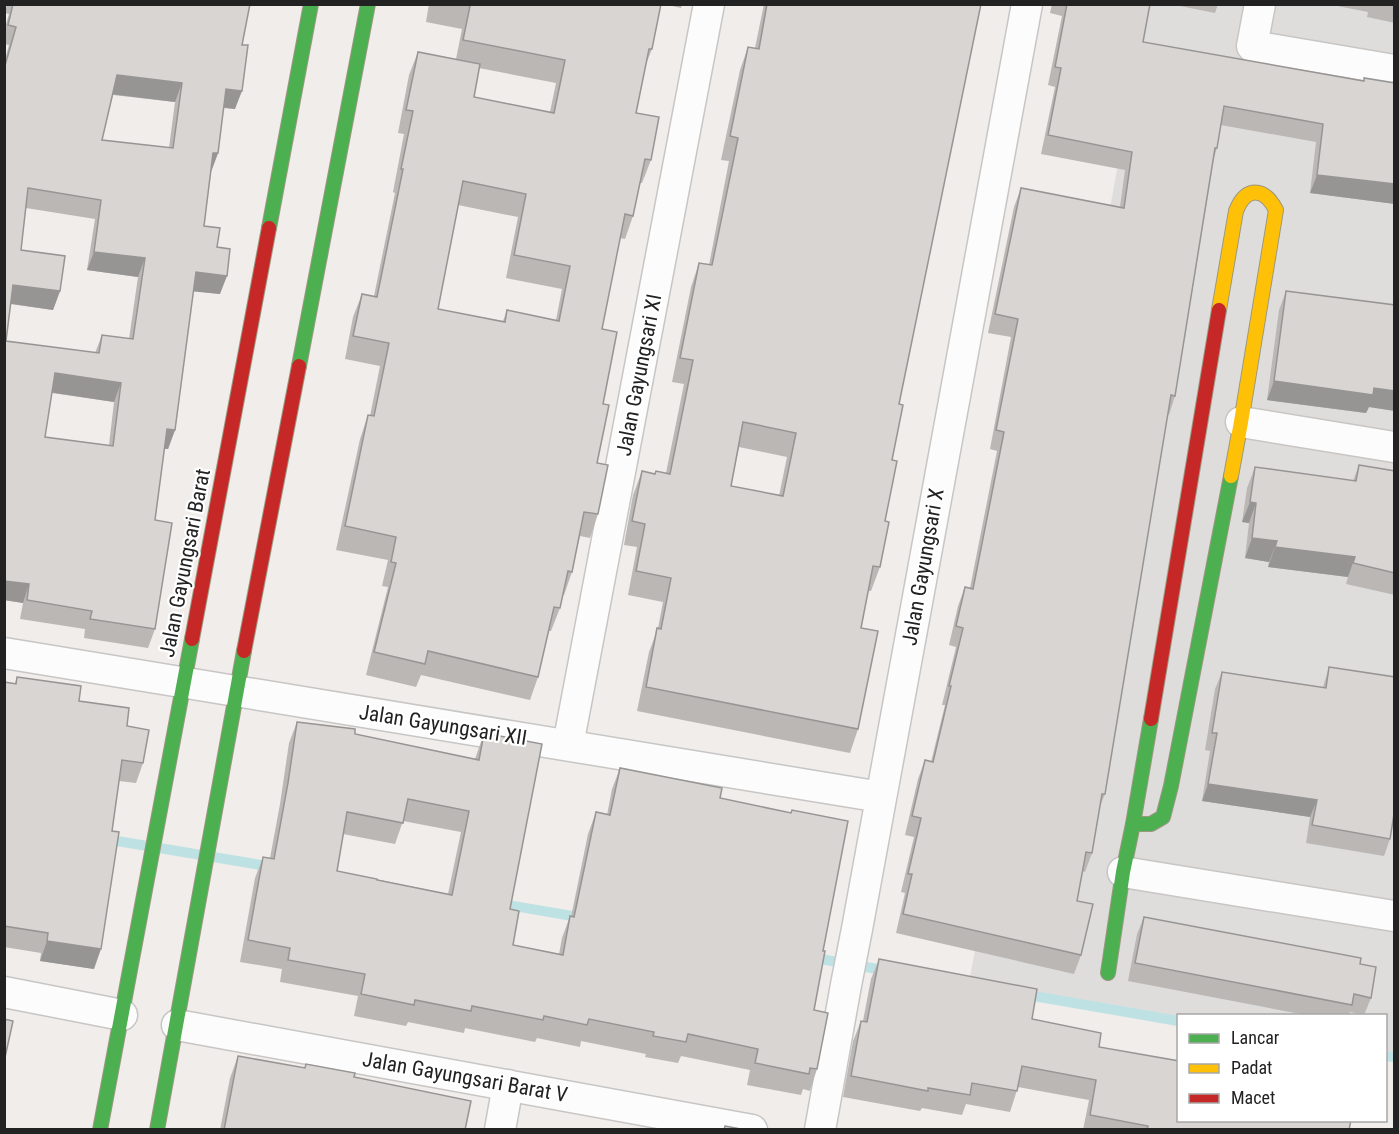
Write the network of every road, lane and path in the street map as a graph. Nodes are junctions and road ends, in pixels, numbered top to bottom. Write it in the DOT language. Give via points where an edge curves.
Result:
graph roads {
  1 [pos="311,4"];
  2 [pos="368,4"];
  3 [pos="709,4"];
  4 [pos="1027,4"];
  5 [pos="1260,4"];
  6 [pos="1395,70"];
  7 [pos="1241,422"];
  8 [pos="1395,447"];
  9 [pos="4,653"];
  10 [pos="184,682"];
  11 [pos="236,691"];
  12 [pos="568,745"];
  13 [pos="881,797"];
  14 [pos="1134,824"];
  15 [pos="1124,872"];
  16 [pos="1395,916"];
  17 [pos="1108,973"];
  18 [pos="4,992"];
  19 [pos="122,1015"];
  20 [pos="177,1025"];
  21 [pos="508,1085"];
  22 [pos="100,1130"];
  23 [pos="157,1130"];
  24 [pos="500,1130"];
  25 [pos="752,1130"];
  26 [pos="820,1130"];
  1 -- 10 [label="street, Jalan Gayungsari Barat"];
  2 -- 11 [label="street"];
  3 -- 12 [label="street, Jalan Gayungsari XI"];
  4 -- 13 [label="street, Jalan Gayungsari X"];
  5 -- 6 [label="street" via="1252,46"];
  7 -- 8 [label="street"];
  7 -- 14 [label="street" via="1172,786 1162,817 1151,824"];
  7 -- 14 [label="street" via="1276,210 1267,195 1258,192 1242,198 1236,211"];
  9 -- 10 [label="street, Jalan Gayungsari XII"];
  10 -- 11 [label="street, Jalan Gayungsari XII"];
  10 -- 19 [label="street, Jalan Gayungsari Barat"];
  11 -- 12 [label="street, Jalan Gayungsari XII"];
  11 -- 20 [label="street"];
  12 -- 13 [label="street, Jalan Gayungsari XII"];
  13 -- 26 [label="street, Jalan Gayungsari X"];
  14 -- 15 [label="street"];
  15 -- 16 [label="street"];
  15 -- 17 [label="street"];
  18 -- 19 [label="street"];
  19 -- 22 [label="street, Jalan Gayungsari Barat"];
  20 -- 21 [label="street, Jalan Gayungsari Barat V"];
  20 -- 23 [label="street"];
  21 -- 24 [label="street"];
  21 -- 25 [label="street, Jalan Gayungsari Barat V"];
}
